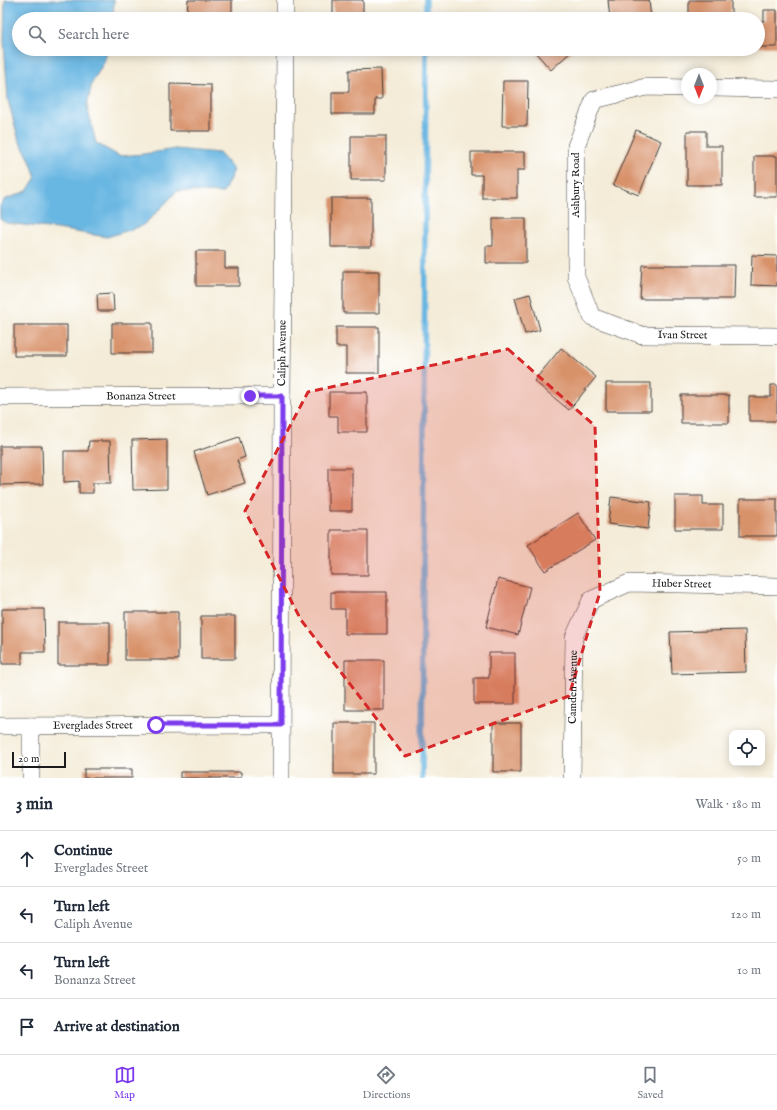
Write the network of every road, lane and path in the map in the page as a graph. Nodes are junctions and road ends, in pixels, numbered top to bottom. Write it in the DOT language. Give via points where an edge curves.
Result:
graph roads {
  1 [pos="285,0"];
  2 [pos="285,12"];
  3 [pos="284,56"];
  4 [pos="681,88"];
  5 [pos="717,88"];
  6 [pos="777,89"];
  7 [pos="592,317"];
  8 [pos="777,336"];
  9 [pos="282,396"];
  10 [pos="0,397"];
  11 [pos="777,586"];
  12 [pos="591,600"];
  13 [pos="281,725"];
  14 [pos="0,726"];
  15 [pos="31,726"];
  16 [pos="31,778"];
  17 [pos="281,778"];
  18 [pos="572,778"];
  1 -- 2 [label="street"];
  3 -- 9 [label="street, Caliph Avenue"];
  4 -- 7 [label="street, Ashbury Road" via="646,88 594,100 576,146 576,277"];
  5 -- 6 [label="street"];
  7 -- 8 [label="street, Ivan Street" via="642,335"];
  9 -- 10 [label="street, Bonanza Street"];
  9 -- 13 [label="street, Caliph Avenue"];
  11 -- 12 [label="street, Huber Street" via="630,583"];
  12 -- 18 [label="street, Camden Avenue" via="574,637"];
  13 -- 15 [label="street, Everglades Street"];
  13 -- 17 [label="street, Caliph Avenue"];
  14 -- 15 [label="street, Everglades Street"];
  15 -- 16 [label="street"];
}
